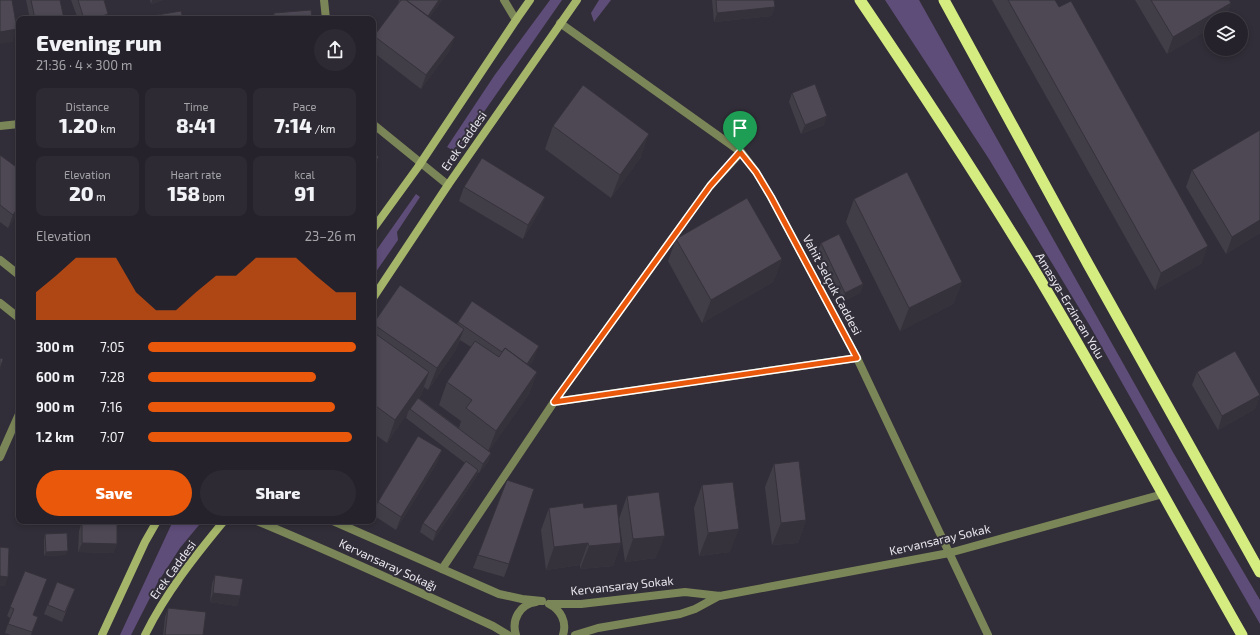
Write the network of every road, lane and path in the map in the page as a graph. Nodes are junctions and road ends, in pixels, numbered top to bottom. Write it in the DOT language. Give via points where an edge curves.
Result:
graph roads {
  1 [pos="324,0"];
  2 [pos="504,0"];
  3 [pos="530,0"];
  4 [pos="577,0"];
  5 [pos="860,0"];
  6 [pos="944,0"];
  7 [pos="326,16"];
  8 [pos="516,20"];
  9 [pos="560,23"];
  10 [pos="16,124"];
  11 [pos="0,126"];
  12 [pos="376,126"];
  13 [pos="740,152"];
  14 [pos="421,163"];
  15 [pos="448,185"];
  16 [pos="376,225"];
  17 [pos="0,260"];
  18 [pos="16,273"];
  19 [pos="376,293"];
  20 [pos="0,303"];
  21 [pos="16,316"];
  22 [pos="857,358"];
  23 [pos="554,402"];
  24 [pos="16,421"];
  25 [pos="0,457"];
  26 [pos="1163,494"];
  27 [pos="155,524"];
  28 [pos="222,524"];
  29 [pos="264,524"];
  30 [pos="340,524"];
  31 [pos="949,553"];
  32 [pos="442,570"];
  33 [pos="1260,572"];
  34 [pos="720,596"];
  35 [pos="546,603"];
  36 [pos="102,635"];
  37 [pos="145,635"];
  38 [pos="508,635"];
  39 [pos="516,635"];
  40 [pos="563,635"];
  41 [pos="575,635"];
  42 [pos="988,635"];
  43 [pos="1242,635"];
  1 -- 7 [label="street"];
  2 -- 8 [label="street"];
  3 -- 8 [label="main road, Erek Caddesi"];
  4 -- 9 [label="main road, Erek Caddesi"];
  5 -- 26 [label="highway, Amasya-Erzincan Yolu" via="1032,267"];
  6 -- 33 [label="highway"];
  8 -- 14 [label="main road, Erek Caddesi"];
  9 -- 13 [label="street, Vahit Selçuk Caddesi"];
  9 -- 15 [label="main road, Erek Caddesi"];
  10 -- 11 [label="street"];
  12 -- 14 [label="street"];
  13 -- 22 [label="street, Vahit Selçuk Caddesi" via="771,197"];
  13 -- 23 [label="street" via="710,186"];
  14 -- 15 [label="street"];
  14 -- 16 [label="main road, Erek Caddesi"];
  15 -- 19 [label="main road, Erek Caddesi"];
  17 -- 18 [label="street"];
  20 -- 21 [label="street"];
  22 -- 23 [label="street"];
  22 -- 31 [label="street, Vahit Selçuk Caddesi"];
  23 -- 32 [label="street"];
  24 -- 25 [label="street"];
  26 -- 31 [label="street, Kervansaray Sokak"];
  26 -- 43 [label="highway, Amasya-Erzincan Yolu"];
  27 -- 36 [label="main road"];
  28 -- 37 [label="main road, Erek Caddesi" via="176,583"];
  29 -- 38 [label="street, Kervansaray Sokağı" via="371,570"];
  30 -- 32 [label="street, Kervansaray Sokağı"];
  31 -- 34 [label="street, Kervansaray Sokak"];
  31 -- 42 [label="street, Vahit Selçuk Caddesi"];
  32 -- 35 [label="street, Kervansaray Sokağı" via="499,594"];
  34 -- 35 [label="street, Kervansaray Sokak" via="685,592 581,604"];
  34 -- 41 [label="street, Kervansaray Sokak" via="696,609 680,614"];
  35 -- 39 [label="street" via="534,602 520,610 514,625"];
  35 -- 40 [label="street" via="557,608 562,615"];
}
